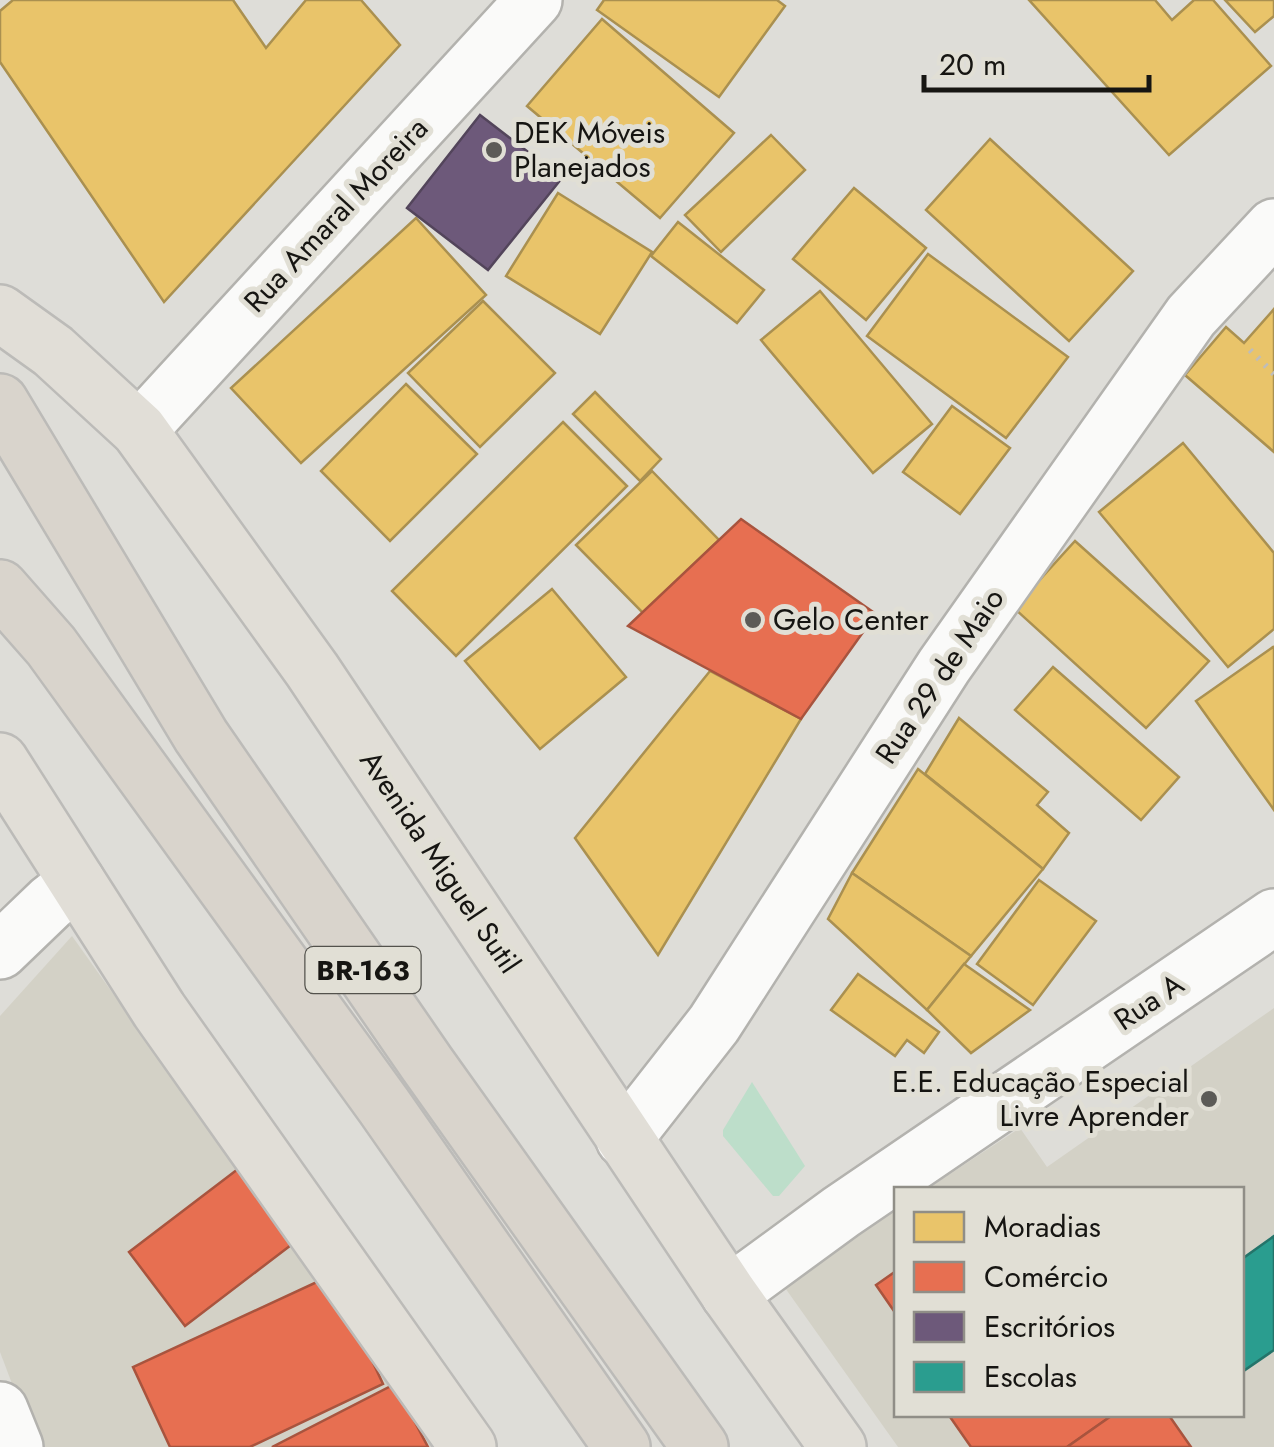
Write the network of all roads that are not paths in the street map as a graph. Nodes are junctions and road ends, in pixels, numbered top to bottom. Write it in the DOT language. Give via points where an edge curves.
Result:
graph roads {
  1 [pos="534,0"];
  2 [pos="1274,226"];
  3 [pos="0,312"];
  4 [pos="0,402"];
  5 [pos="139,430"];
  6 [pos="0,588"];
  7 [pos="0,761"];
  8 [pos="77,882"];
  9 [pos="1274,917"];
  10 [pos="0,951"];
  11 [pos="624,1139"];
  12 [pos="729,1294"];
  13 [pos="0,1410"];
  14 [pos="15,1447"];
  15 [pos="468,1447"];
  16 [pos="622,1447"];
  17 [pos="700,1447"];
  18 [pos="838,1447"];
  1 -- 5 [label="street, Rua Amaral Moreira"];
  2 -- 11 [label="street, Rua 29 de Maio" via="1191,316 944,666 714,1024"];
  3 -- 5 [label="main road, Avenida Miguel Sutil"];
  4 -- 17 [label="highway, BR-163" via="201,736"];
  5 -- 11 [label="main road, Avenida Miguel Sutil" via="312,670"];
  6 -- 16 [label="highway, BR-163" via="50,646 373,1090"];
  7 -- 8 [label="main road"];
  8 -- 10 [label="street"];
  8 -- 15 [label="main road" via="170,1026"];
  9 -- 12 [label="street, Rua A"];
  11 -- 12 [label="main road, Avenida Miguel Sutil"];
  12 -- 18 [label="main road, Avenida Miguel Sutil"];
  13 -- 14 [label="street"];
}
